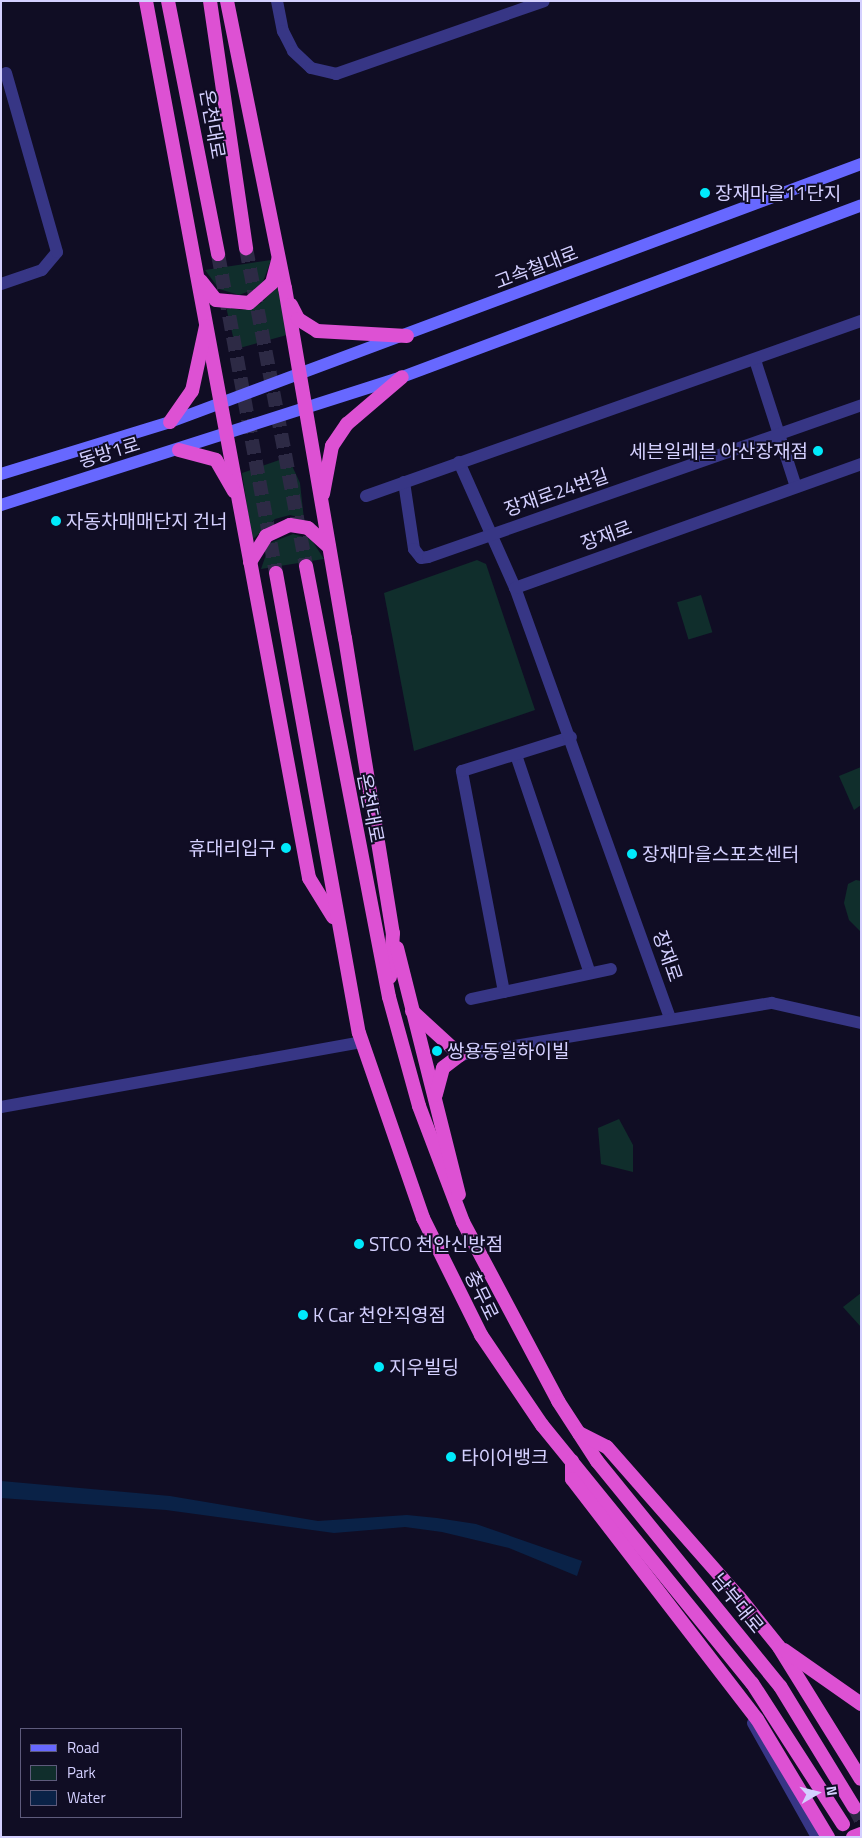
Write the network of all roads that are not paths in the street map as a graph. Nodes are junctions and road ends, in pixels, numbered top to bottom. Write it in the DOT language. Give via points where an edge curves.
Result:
graph roads {
  1 [pos="146,1"];
  2 [pos="168,1"];
  3 [pos="210,1"];
  4 [pos="227,1"];
  5 [pos="277,1"];
  6 [pos="544,1"];
  7 [pos="6,73"];
  8 [pos="861,164"];
  9 [pos="861,205"];
  10 [pos="246,248"];
  11 [pos="218,254"];
  12 [pos="279,258"];
  13 [pos="198,276"];
  14 [pos="1,284"];
  15 [pos="285,288"];
  16 [pos="208,315"];
  17 [pos="861,322"];
  18 [pos="407,336"];
  19 [pos="755,360"];
  20 [pos="299,375"];
  21 [pos="402,378"];
  22 [pos="223,402"];
  23 [pos="861,406"];
  24 [pos="304,410"];
  25 [pos="170,422"];
  26 [pos="228,435"];
  27 [pos="778,435"];
  28 [pos="179,450"];
  29 [pos="459,462"];
  30 [pos="861,464"];
  31 [pos="1,474"];
  32 [pos="404,482"];
  33 [pos="796,487"];
  34 [pos="366,496"];
  35 [pos="1,505"];
  36 [pos="322,512"];
  37 [pos="243,520"];
  38 [pos="492,534"];
  39 [pos="329,547"];
  40 [pos="250,562"];
  41 [pos="306,566"];
  42 [pos="276,573"];
  43 [pos="515,588"];
  44 [pos="571,737"];
  45 [pos="516,755"];
  46 [pos="337,924"];
  47 [pos="393,933"];
  48 [pos="611,969"];
  49 [pos="590,974"];
  50 [pos="504,992"];
  51 [pos="389,998"];
  52 [pos="471,998"];
  53 [pos="411,1010"];
  54 [pos="670,1018"];
  55 [pos="861,1023"];
  56 [pos="361,1042"];
  57 [pos="404,1055"];
  58 [pos="460,1055"];
  59 [pos="436,1106"];
  60 [pos="1,1107"];
  61 [pos="463,1222"];
  62 [pos="579,1432"];
  63 [pos="572,1461"];
  64 [pos="779,1647"];
  65 [pos="861,1704"];
  66 [pos="861,1779"];
  67 [pos="854,1807"];
  68 [pos="841,1830"];
  69 [pos="822,1833"];
  70 [pos="861,1834"];
  71 [pos="853,1837"];
  1 -- 13 [label="highway"];
  2 -- 11 [label="highway, 온천대로"];
  3 -- 10 [label="highway, 온천대로"];
  4 -- 12 [label="highway"];
  5 -- 6 [label="street" via="283,30 293,50 311,68 336,74"];
  7 -- 14 [label="street" via="57,252 42,270"];
  8 -- 18 [label="main road, 고속철대로"];
  9 -- 21 [label="main road"];
  12 -- 13 [label="highway" via="272,283 249,302 216,300"];
  12 -- 15 [label="highway"];
  13 -- 16 [label="highway"];
  15 -- 18 [label="highway" via="298,319 317,331"];
  15 -- 20 [label="highway"];
  16 -- 22 [label="highway"];
  16 -- 25 [label="highway" via="192,391"];
  17 -- 19 [label="street"];
  18 -- 20 [label="main road, 고속철대로"];
  19 -- 27 [label="street"];
  19 -- 29 [label="street"];
  20 -- 22 [label="main road, 고속철대로"];
  20 -- 24 [label="highway"];
  21 -- 24 [label="main road"];
  21 -- 36 [label="highway" via="347,424 332,446"];
  22 -- 25 [label="main road, 동방1로"];
  22 -- 26 [label="highway"];
  23 -- 27 [label="street, 장재로24번길"];
  24 -- 26 [label="main road"];
  24 -- 36 [label="highway"];
  25 -- 31 [label="main road, 동방1로"];
  26 -- 28 [label="main road, 동방1로"];
  26 -- 37 [label="highway"];
  27 -- 33 [label="street"];
  27 -- 38 [label="street, 장재로24번길"];
  28 -- 35 [label="main road, 동방1로"];
  28 -- 37 [label="highway" via="216,460 232,485"];
  29 -- 32 [label="street"];
  29 -- 38 [label="street"];
  30 -- 33 [label="street, 장재로"];
  32 -- 34 [label="street"];
  32 -- 38 [label="street, 장재로24번길" via="416,556 428,557"];
  33 -- 43 [label="street, 장재로"];
  36 -- 39 [label="highway"];
  37 -- 40 [label="highway"];
  38 -- 43 [label="street"];
  39 -- 40 [label="highway" via="308,528 290,525 266,536"];
  39 -- 47 [label="highway"];
  40 -- 46 [label="highway" via="309,878"];
  41 -- 51 [label="highway, 온천대로"];
  42 -- 46 [label="highway"];
  43 -- 44 [label="street, 장재로"];
  44 -- 45 [label="street"];
  44 -- 54 [label="street, 장재로"];
  45 -- 49 [label="street"];
  45 -- 50 [label="street" via="462,772"];
  46 -- 56 [label="highway"];
  47 -- 51 [label="highway"];
  47 -- 53 [label="highway"];
  48 -- 49 [label="street"];
  49 -- 50 [label="street"];
  50 -- 52 [label="street"];
  51 -- 57 [label="highway, 온천대로"];
  53 -- 58 [label="highway"];
  53 -- 59 [label="highway"];
  54 -- 55 [label="street" via="772,1003"];
  54 -- 58 [label="street"];
  56 -- 60 [label="street"];
  56 -- 63 [label="highway, 충무로" via="423,1218 481,1335"];
  57 -- 61 [label="highway, 충무로"];
  58 -- 59 [label="highway" via="443,1068 436,1086"];
  59 -- 61 [label="highway" via="454,1161"];
  61 -- 62 [label="highway, 충무로" via="515,1324"];
  62 -- 64 [label="highway" via="607,1447"];
  62 -- 67 [label="highway, 남부대로" via="597,1461 780,1686"];
  63 -- 68 [label="highway, 남부대로" via="773,1711"];
  63 -- 69 [label="highway" via="572,1478 740,1696"];
  64 -- 65 [label="highway"];
  64 -- 66 [label="highway"];
  68 -- 69 [label="highway"];
  70 -- 71 [label="highway"];
}
